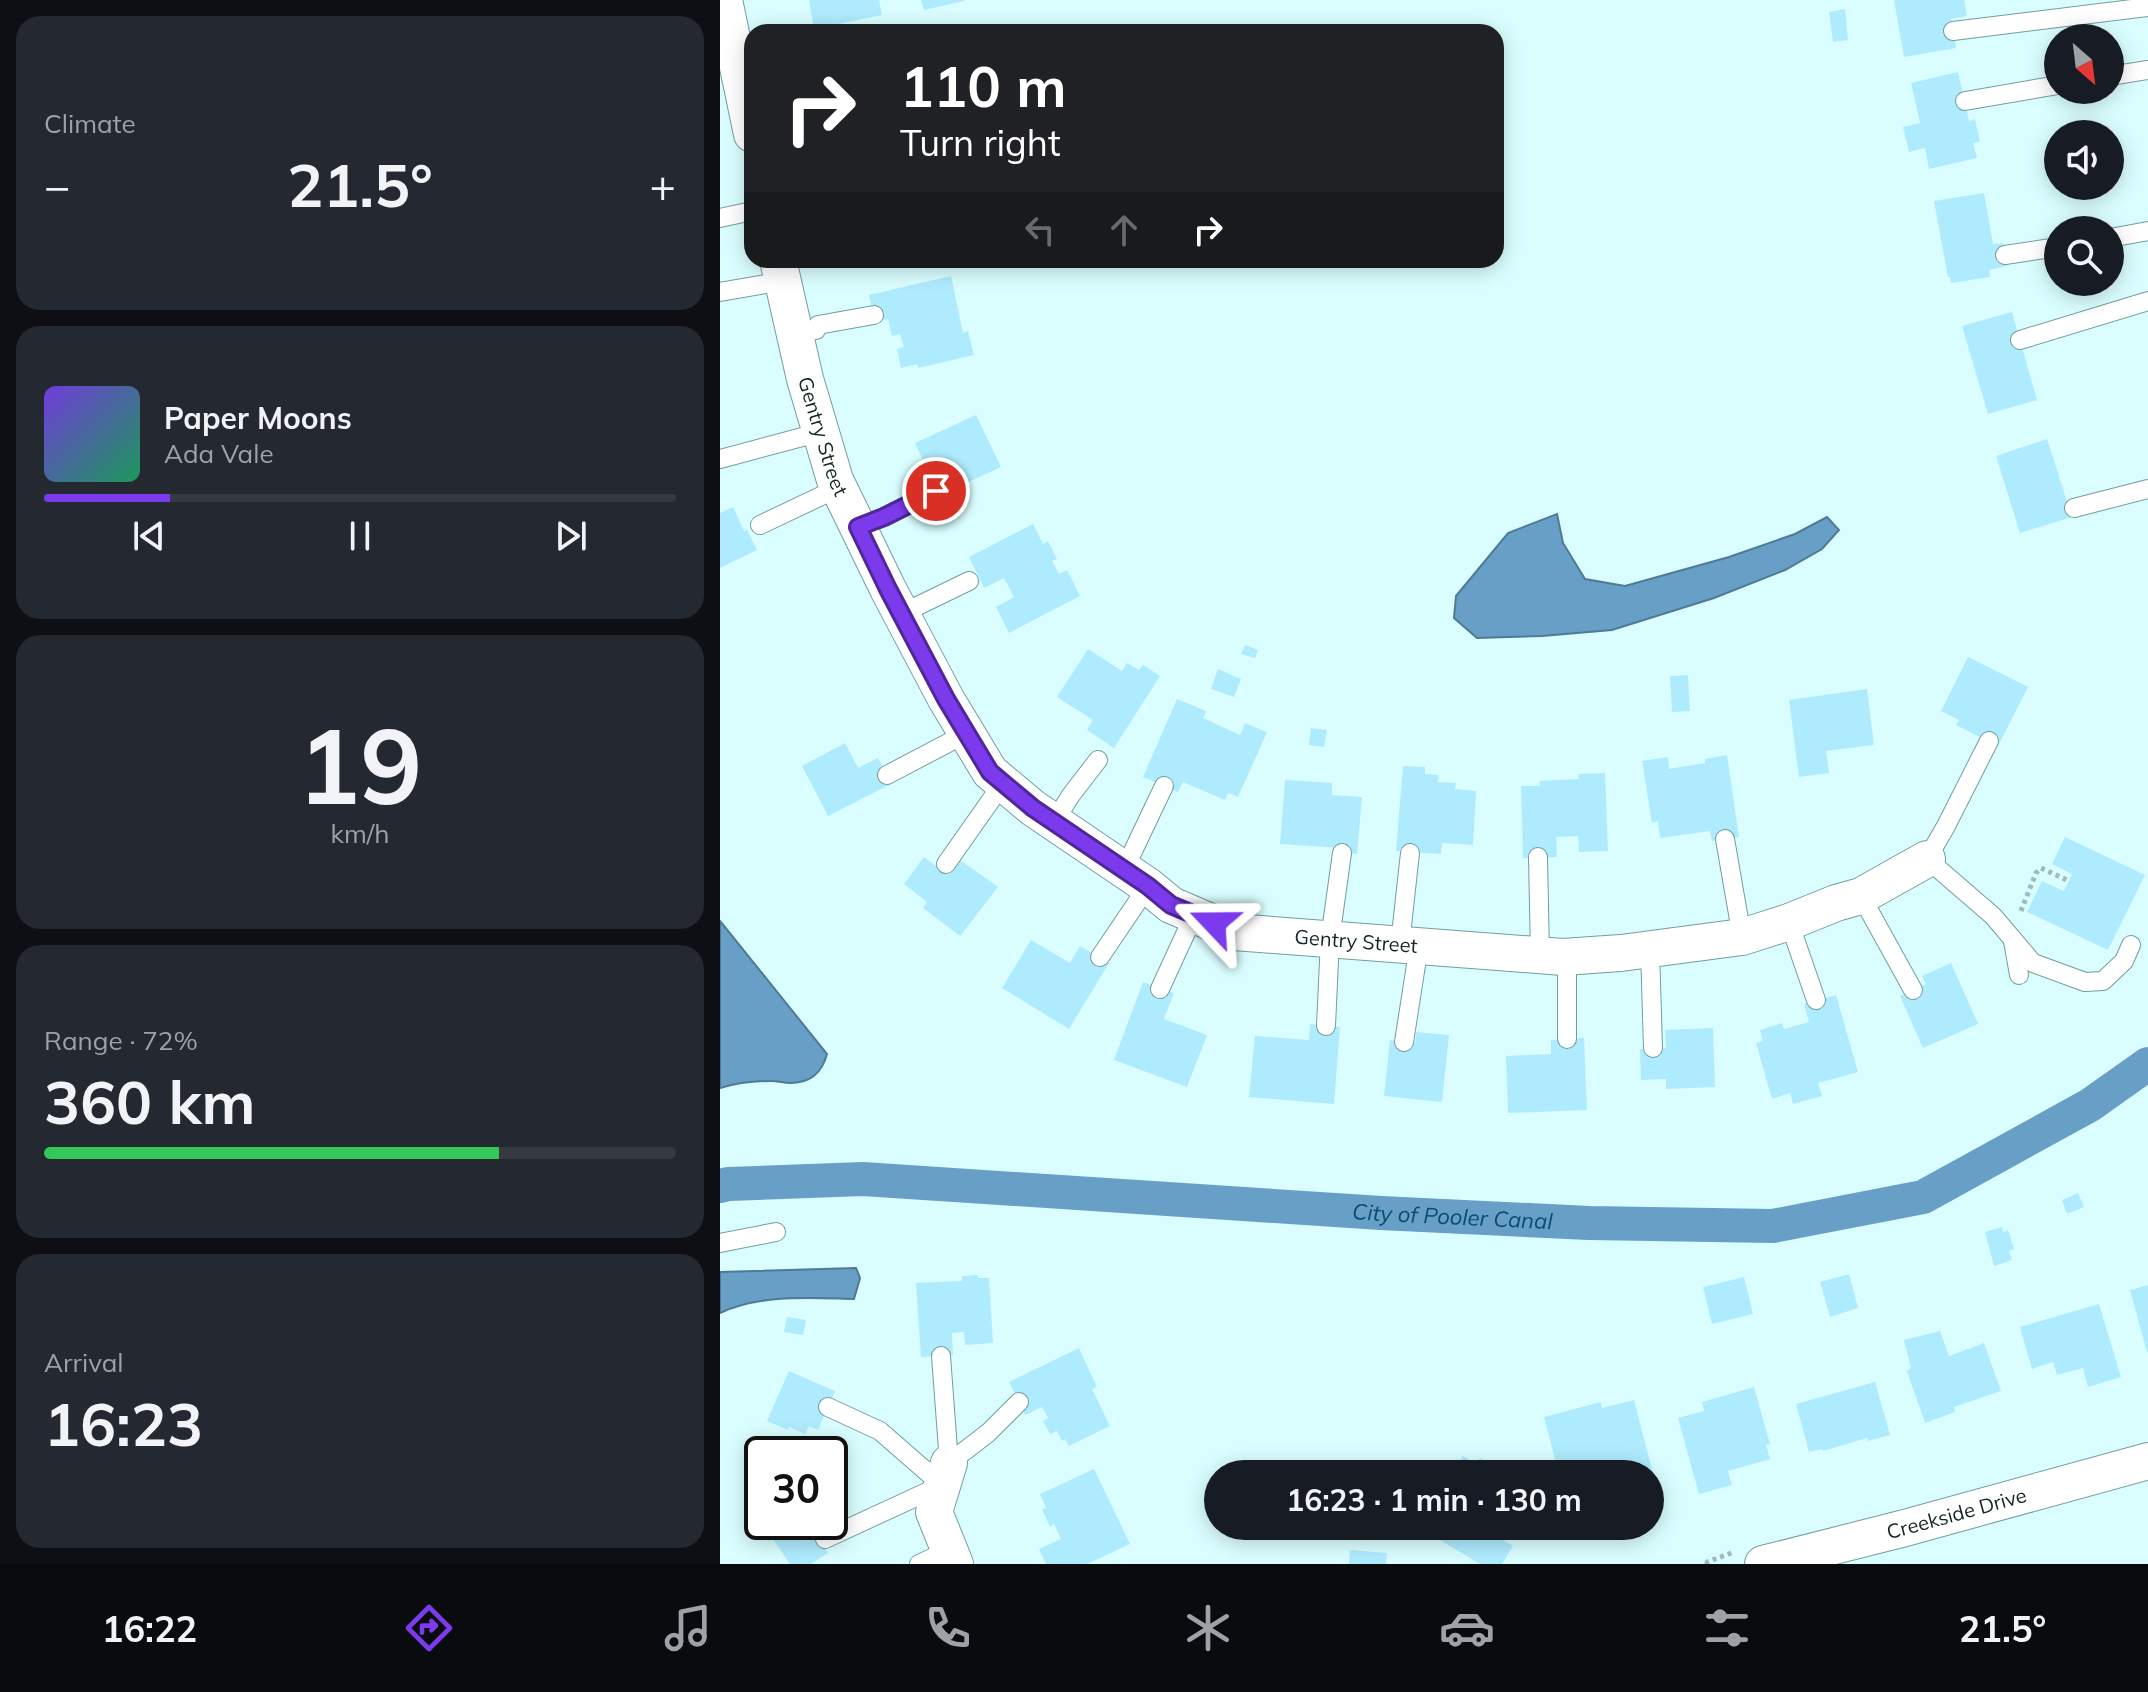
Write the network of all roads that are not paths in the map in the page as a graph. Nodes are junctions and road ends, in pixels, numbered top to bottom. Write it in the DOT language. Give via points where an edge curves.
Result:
graph roads {
  1 [pos="724,0"];
  2 [pos="2148,7"];
  3 [pos="1953,31"];
  4 [pos="2148,70"];
  5 [pos="2124,74"];
  6 [pos="2044,87"];
  7 [pos="744,96"];
  8 [pos="1965,101"];
  9 [pos="744,213"];
  10 [pos="720,218"];
  11 [pos="2148,231"];
  12 [pos="2124,235"];
  13 [pos="2044,249"];
  14 [pos="2005,255"];
  15 [pos="780,270"];
  16 [pos="720,292"];
  17 [pos="2148,301"];
  18 [pos="874,315"];
  19 [pos="795,334"];
  20 [pos="2020,340"];
  21 [pos="821,432"];
  22 [pos="720,459"];
  23 [pos="838,488"];
  24 [pos="2148,489"];
  25 [pos="936,491"];
  26 [pos="2074,508"];
  27 [pos="760,525"];
  28 [pos="858,527"];
  29 [pos="969,581"];
  30 [pos="901,614"];
  31 [pos="967,733"];
  32 [pos="1989,741"];
  33 [pos="1098,760"];
  34 [pos="887,775"];
  35 [pos="1003,783"];
  36 [pos="1164,786"];
  37 [pos="1054,822"];
  38 [pos="1725,839"];
  39 [pos="1342,853"];
  40 [pos="1410,853"];
  41 [pos="1538,857"];
  42 [pos="1927,859"];
  43 [pos="946,864"];
  44 [pos="1136,878"];
  45 [pos="1861,896"];
  46 [pos="1194,915"];
  47 [pos="1789,922"];
  48 [pos="1742,937"];
  49 [pos="2011,937"];
  50 [pos="1330,939"];
  51 [pos="1410,945"];
  52 [pos="2131,945"];
  53 [pos="1650,949"];
  54 [pos="1554,956"];
  55 [pos="1100,957"];
  56 [pos="2019,975"];
  57 [pos="1160,989"];
  58 [pos="1913,990"];
  59 [pos="1816,1000"];
  60 [pos="1326,1026"];
  61 [pos="1567,1039"];
  62 [pos="1404,1042"];
  63 [pos="1653,1048"];
  64 [pos="776,1232"];
  65 [pos="720,1243"];
  66 [pos="941,1356"];
  67 [pos="1019,1402"];
  68 [pos="828,1407"];
  69 [pos="2148,1461"];
  70 [pos="946,1474"];
  71 [pos="848,1527"];
  72 [pos="941,1559"];
  73 [pos="1763,1564"];
  1 -- 7 [label="street"];
  2 -- 3 [label="lane"];
  4 -- 5 [label="lane"];
  6 -- 8 [label="lane"];
  9 -- 10 [label="lane"];
  11 -- 12 [label="lane"];
  13 -- 14 [label="lane"];
  15 -- 16 [label="lane"];
  15 -- 19 [label="street, Gentry Street"];
  17 -- 20 [label="lane"];
  18 -- 19 [label="lane"];
  19 -- 21 [label="street, Gentry Street"];
  21 -- 22 [label="lane"];
  21 -- 23 [label="street, Gentry Street"];
  23 -- 27 [label="lane"];
  23 -- 28 [label="street, Gentry Street"];
  24 -- 26 [label="lane"];
  25 -- 28 [label="lane"];
  28 -- 30 [label="street, Gentry Street"];
  29 -- 30 [label="lane"];
  30 -- 31 [label="street, Gentry Street"];
  31 -- 34 [label="lane"];
  31 -- 35 [label="street, Gentry Street" via="990,772"];
  32 -- 42 [label="lane"];
  33 -- 37 [label="lane"];
  35 -- 37 [label="street, Gentry Street"];
  35 -- 43 [label="lane"];
  36 -- 44 [label="lane"];
  37 -- 44 [label="street, Gentry Street"];
  38 -- 48 [label="lane"];
  39 -- 50 [label="lane"];
  40 -- 51 [label="lane"];
  41 -- 54 [label="lane"];
  42 -- 45 [label="street, Gentry Street"];
  42 -- 49 [label="lane"];
  44 -- 46 [label="street, Gentry Street"];
  44 -- 55 [label="lane"];
  45 -- 47 [label="street, Gentry Street"];
  45 -- 58 [label="lane"];
  46 -- 50 [label="street, Gentry Street" via="1234,932"];
  46 -- 57 [label="lane"];
  47 -- 48 [label="street, Gentry Street"];
  47 -- 59 [label="lane"];
  48 -- 53 [label="street, Gentry Street"];
  49 -- 52 [label="lane" via="2033,963 2085,982 2103,981 2124,961"];
  49 -- 56 [label="lane"];
  50 -- 51 [label="street, Gentry Street"];
  50 -- 60 [label="lane"];
  51 -- 54 [label="street, Gentry Street"];
  51 -- 62 [label="lane"];
  53 -- 54 [label="street, Gentry Street"];
  53 -- 63 [label="lane"];
  54 -- 61 [label="lane"];
  64 -- 65 [label="lane"];
  66 -- 70 [label="lane"];
  67 -- 70 [label="lane"];
  68 -- 70 [label="lane" via="880,1431"];
  69 -- 73 [label="street, Creekside Drive"];
  70 -- 71 [label="lane"];
  70 -- 72 [label="street" via="934,1512"];
}
